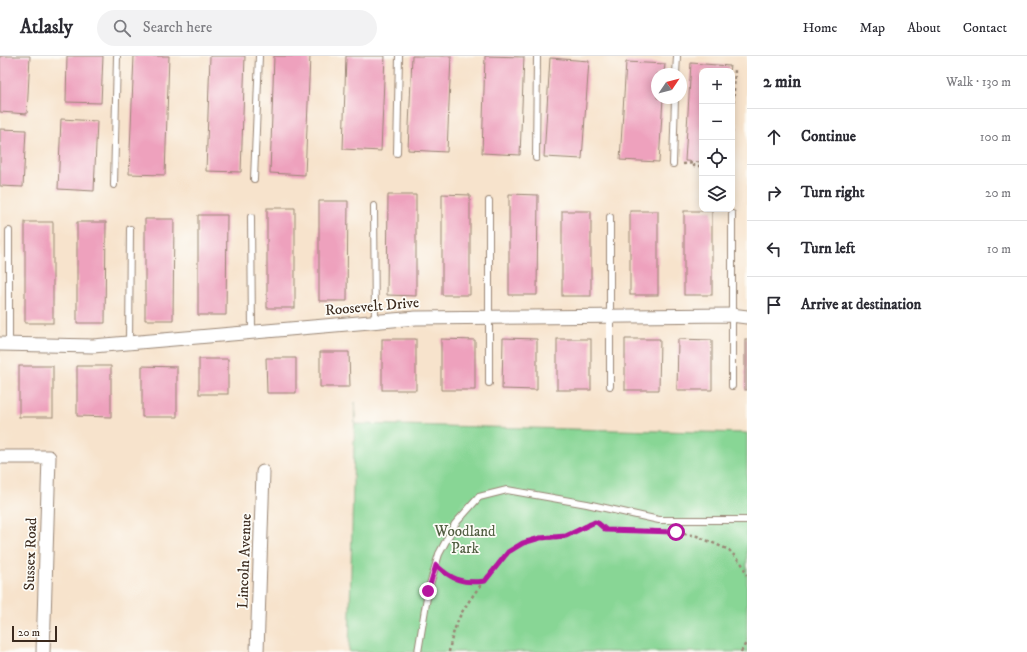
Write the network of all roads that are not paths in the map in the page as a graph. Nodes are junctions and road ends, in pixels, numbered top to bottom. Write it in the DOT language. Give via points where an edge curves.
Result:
graph roads {
  1 [pos="117,56"];
  2 [pos="259,56"];
  3 [pos="399,56"];
  4 [pos="537,56"];
  5 [pos="677,56"];
  6 [pos="676,68"];
  7 [pos="675,104"];
  8 [pos="396,153"];
  9 [pos="536,158"];
  10 [pos="673,164"];
  11 [pos="254,179"];
  12 [pos="114,185"];
  13 [pos="489,201"];
  14 [pos="374,206"];
  15 [pos="732,214"];
  16 [pos="251,217"];
  17 [pos="610,217"];
  18 [pos="130,229"];
  19 [pos="9,231"];
  20 [pos="731,315"];
  21 [pos="490,316"];
  22 [pos="610,316"];
  23 [pos="747,317"];
  24 [pos="375,322"];
  25 [pos="252,332"];
  26 [pos="129,343"];
  27 [pos="4,344"];
  28 [pos="489,383"];
  29 [pos="610,386"];
  30 [pos="732,386"];
  31 [pos="0,457"];
  32 [pos="263,472"];
  33 [pos="747,520"];
  34 [pos="43,652"];
  35 [pos="257,652"];
  36 [pos="418,652"];
  1 -- 12 [label="lane"];
  2 -- 11 [label="lane"];
  3 -- 8 [label="lane"];
  4 -- 9 [label="lane"];
  5 -- 6 [label="lane"];
  7 -- 10 [label="lane"];
  13 -- 21 [label="lane"];
  14 -- 24 [label="lane"];
  15 -- 20 [label="lane"];
  16 -- 25 [label="lane"];
  17 -- 22 [label="lane"];
  18 -- 26 [label="lane"];
  19 -- 27 [label="lane"];
  20 -- 22 [label="street, Roosevelt Drive"];
  20 -- 23 [label="street, Roosevelt Drive"];
  20 -- 30 [label="lane"];
  21 -- 22 [label="street, Roosevelt Drive"];
  21 -- 24 [label="street, Roosevelt Drive"];
  21 -- 28 [label="lane"];
  22 -- 29 [label="lane"];
  24 -- 25 [label="street, Roosevelt Drive"];
  25 -- 26 [label="street, Roosevelt Drive"];
  26 -- 27 [label="street, Roosevelt Drive" via="93,346"];
  31 -- 34 [label="street, Sussex Road" via="49,457"];
  32 -- 35 [label="street, Lincoln Avenue"];
  33 -- 36 [label="lane" via="659,520 507,490 479,497 455,524 439,554 428,591"];
}
